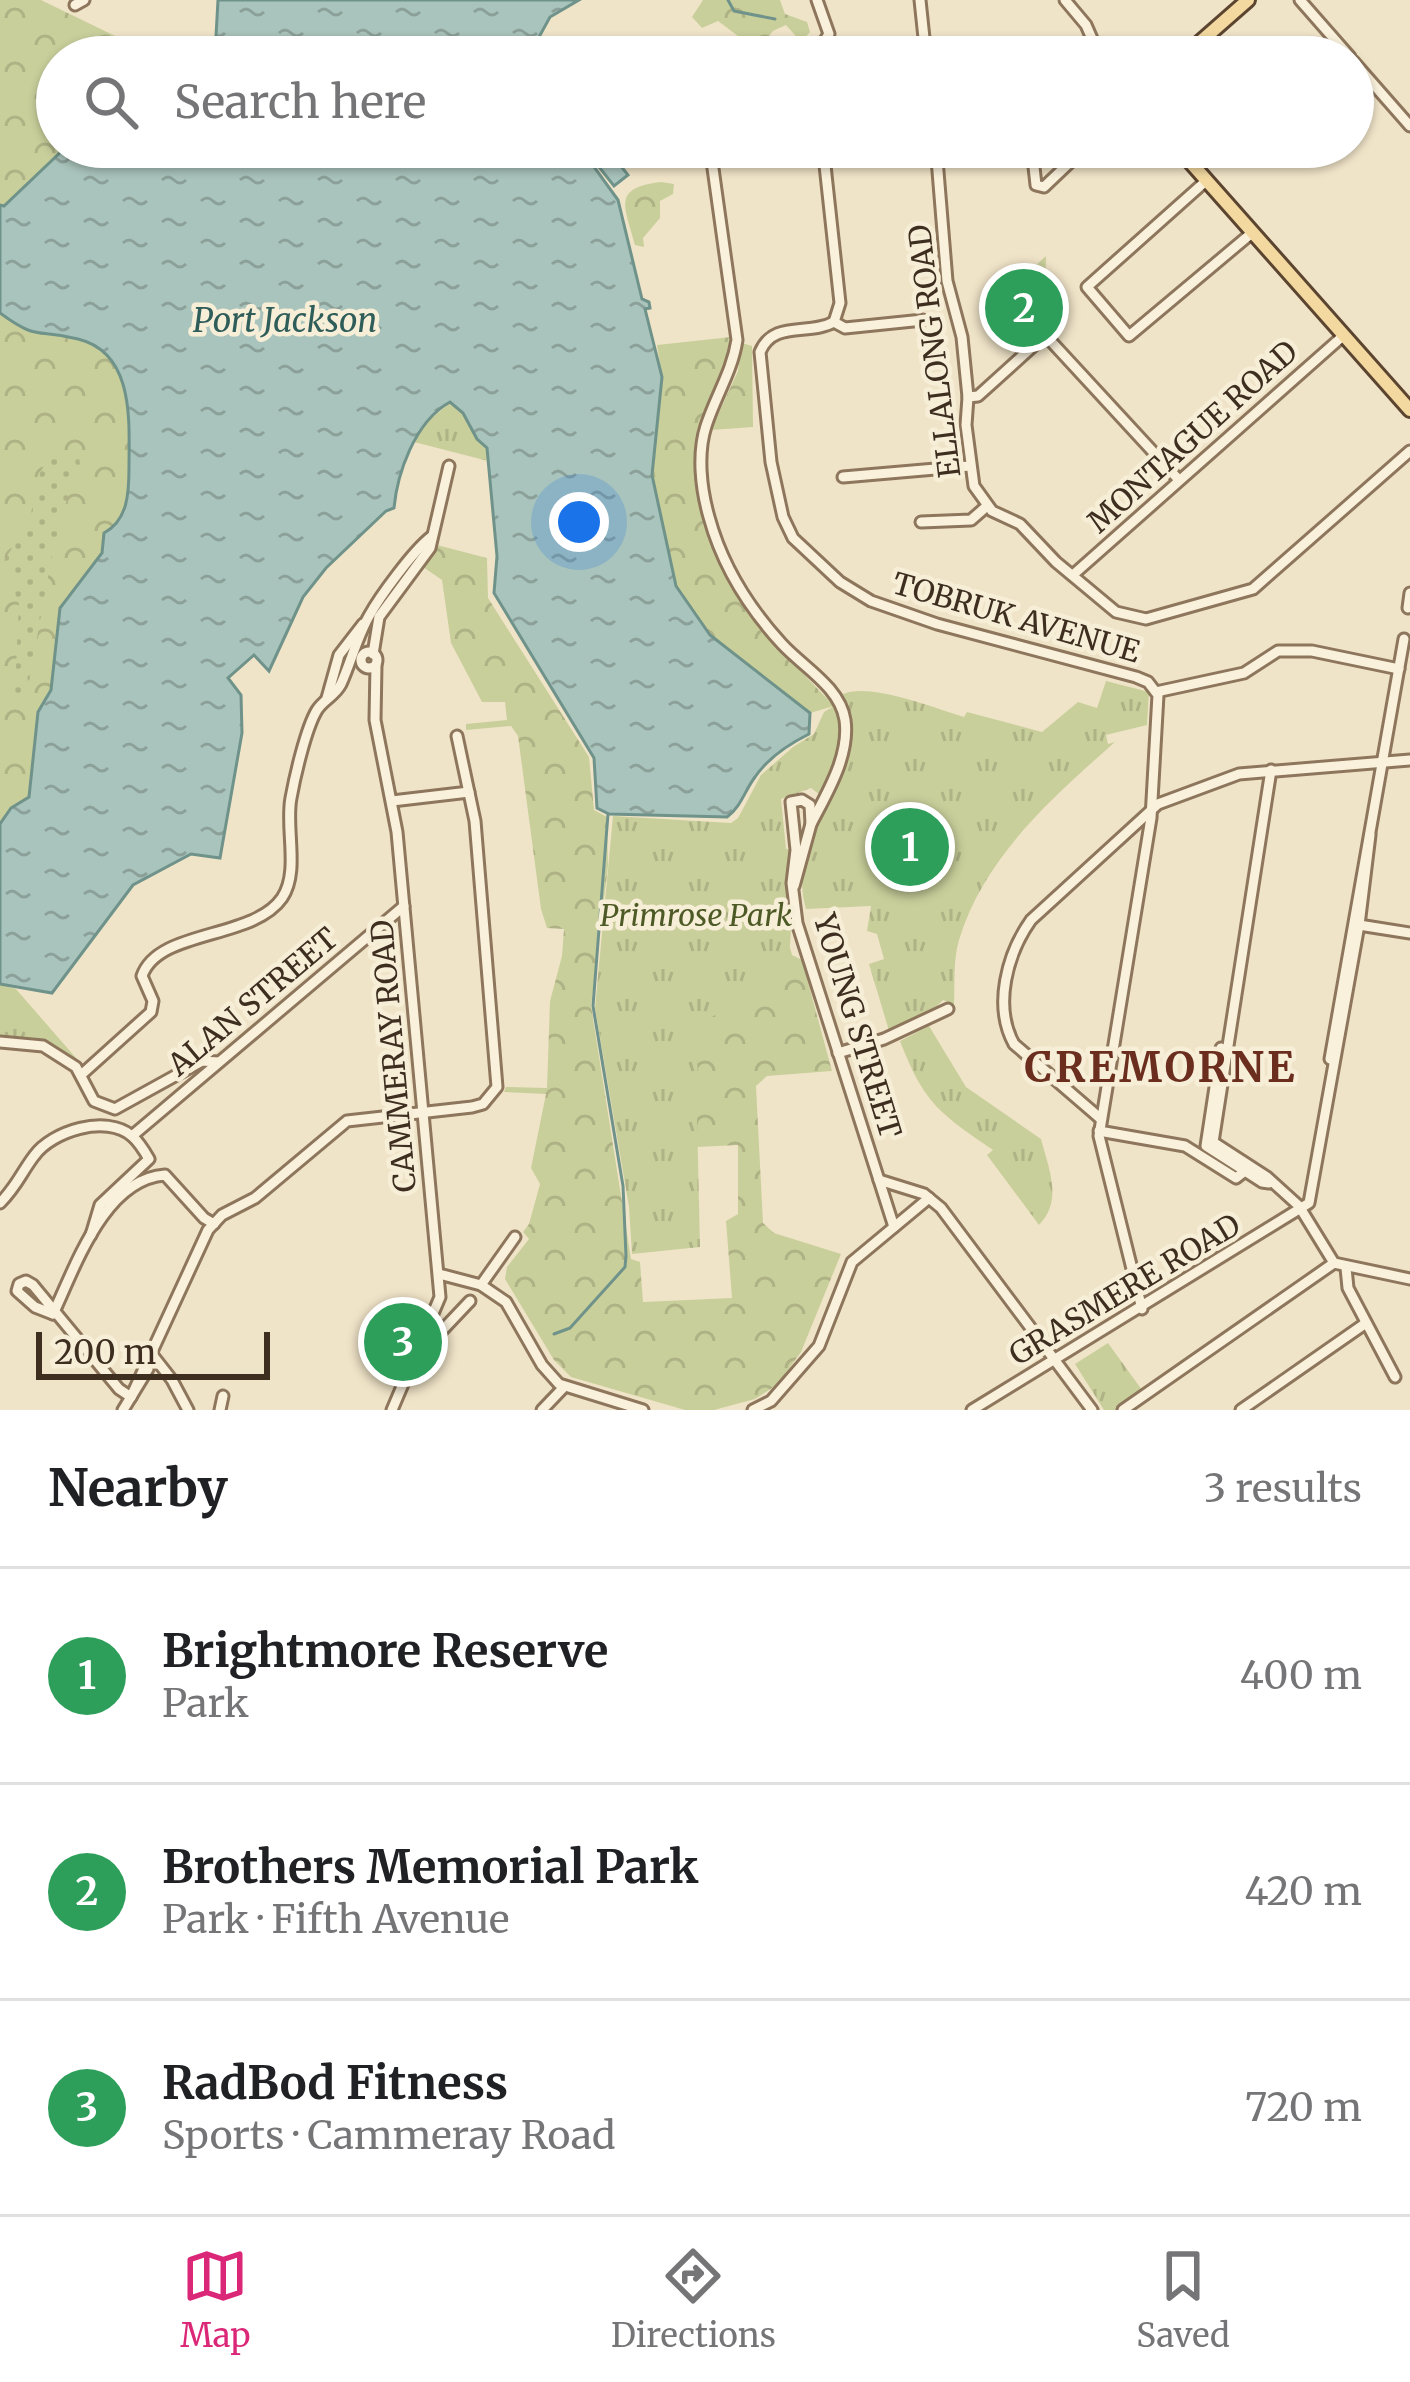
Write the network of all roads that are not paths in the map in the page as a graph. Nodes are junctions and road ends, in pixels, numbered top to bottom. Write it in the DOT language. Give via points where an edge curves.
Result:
graph roads {
  1 [pos="817,0"];
  2 [pos="920,0"];
  3 [pos="1065,0"];
  4 [pos="1248,0"];
  5 [pos="1300,0"];
  6 [pos="828,36"];
  7 [pos="924,36"];
  8 [pos="1091,36"];
  9 [pos="1207,36"];
  10 [pos="1331,36"];
  11 [pos="1374,85"];
  12 [pos="1410,126"];
  13 [pos="713,168"];
  14 [pos="825,168"];
  15 [pos="938,168"];
  16 [pos="1034,168"];
  17 [pos="1064,168"];
  18 [pos="1196,168"];
  19 [pos="1207,180"];
  20 [pos="1253,232"];
  21 [pos="923,320"];
  22 [pos="834,322"];
  23 [pos="1344,335"];
  24 [pos="968,398"];
  25 [pos="1410,410"];
  26 [pos="1410,451"];
  27 [pos="449,466"];
  28 [pos="970,466"];
  29 [pos="843,478"];
  30 [pos="1179,480"];
  31 [pos="987,506"];
  32 [pos="921,522"];
  33 [pos="430,542"];
  34 [pos="1074,574"];
  35 [pos="1410,593"];
  36 [pos="1408,608"];
  37 [pos="368,617"];
  38 [pos="1404,639"];
  39 [pos="362,658"];
  40 [pos="1399,669"];
  41 [pos="1157,693"];
  42 [pos="327,698"];
  43 [pos="457,736"];
  44 [pos="1382,760"];
  45 [pos="1410,760"];
  46 [pos="1270,770"];
  47 [pos="469,792"];
  48 [pos="392,801"];
  49 [pos="1152,810"];
  50 [pos="811,824"];
  51 [pos="1370,835"];
  52 [pos="794,886"];
  53 [pos="404,905"];
  54 [pos="1359,925"];
  55 [pos="1410,933"];
  56 [pos="1232,1002"];
  57 [pos="948,1009"];
  58 [pos="0,1042"];
  59 [pos="838,1053"];
  60 [pos="218,1063"];
  61 [pos="81,1075"];
  62 [pos="1327,1100"];
  63 [pos="423,1112"];
  64 [pos="1100,1125"];
  65 [pos="132,1136"];
  66 [pos="1245,1171"];
  67 [pos="879,1180"];
  68 [pos="1269,1183"];
  69 [pos="929,1198"];
  70 [pos="0,1203"];
  71 [pos="1303,1210"];
  72 [pos="214,1224"];
  73 [pos="894,1227"];
  74 [pos="91,1235"];
  75 [pos="515,1237"];
  76 [pos="1334,1263"];
  77 [pos="1346,1268"];
  78 [pos="439,1274"];
  79 [pos="1410,1279"];
  80 [pos="481,1285"];
  81 [pos="470,1301"];
  82 [pos="1142,1309"];
  83 [pos="1366,1323"];
  84 [pos="427,1330"];
  85 [pos="438,1336"];
  86 [pos="154,1357"];
  87 [pos="413,1360"];
  88 [pos="1056,1360"];
  89 [pos="1395,1377"];
  90 [pos="563,1387"];
  91 [pos="223,1396"];
  92 [pos="131,1397"];
  93 [pos="775,1406"];
  94 [pos="123,1410"];
  95 [pos="188,1410"];
  96 [pos="220,1410"];
  97 [pos="392,1410"];
  98 [pos="542,1410"];
  99 [pos="643,1410"];
  100 [pos="753,1410"];
  101 [pos="972,1410"];
  102 [pos="1091,1410"];
  103 [pos="1123,1410"];
  104 [pos="1241,1410"];
  1 -- 6 [label="street"];
  2 -- 7 [label="street"];
  3 -- 8 [label="street"];
  4 -- 9 [label="main road"];
  5 -- 10 [label="street"];
  11 -- 12 [label="street"];
  13 -- 50 [label="street" via="737,340 706,428 702,477 734,579 841,704 841,760"];
  14 -- 22 [label="street" via="840,303"];
  15 -- 24 [label="street, ELLALONG ROAD"];
  16 -- 17 [label="street" via="1044,188"];
  18 -- 19 [label="main road"];
  19 -- 20 [label="main road"];
  19 -- 20 [label="street" via="1087,287 1129,336"];
  20 -- 23 [label="main road"];
  21 -- 22 [label="street, TOBRUK AVENUE" via="845,328"];
  22 -- 41 [label="street, TOBRUK AVENUE" via="776,332 760,352 770,462 793,538 871,601 1114,670"];
  23 -- 25 [label="main road"];
  23 -- 30 [label="street, MONTAGUE ROAD"];
  24 -- 28 [label="street, ELLALONG ROAD"];
  24 -- 30 [label="street" via="1048,338"];
  26 -- 34 [label="street, ELLALONG ROAD" via="1244,592 1137,619 1115,612"];
  27 -- 33 [label="street"];
  28 -- 29 [label="street"];
  28 -- 31 [label="street, ELLALONG ROAD"];
  30 -- 34 [label="street, MONTAGUE ROAD"];
  31 -- 32 [label="street" via="971,520"];
  31 -- 34 [label="street, ELLALONG ROAD" via="1020,524"];
  33 -- 37 [label="street"];
  33 -- 39 [label="street" via="379,617"];
  35 -- 36 [label="street"];
  37 -- 39 [label="street"];
  37 -- 42 [label="street" via="339,655"];
  38 -- 40 [label="street"];
  39 -- 42 [label="street"];
  39 -- 48 [label="street, CAMMERAY ROAD" via="375,690"];
  40 -- 41 [label="street" via="1278,651 1244,674"];
  40 -- 44 [label="street"];
  41 -- 49 [label="street"];
  42 -- 61 [label="street" via="314,713 290,802 283,897 145,966 151,1012"];
  43 -- 47 [label="street"];
  44 -- 45 [label="street"];
  44 -- 46 [label="street"];
  44 -- 51 [label="street"];
  46 -- 49 [label="street" via="1239,774"];
  46 -- 56 [label="street"];
  47 -- 48 [label="street"];
  47 -- 63 [label="street" via="499,1076 483,1104"];
  48 -- 53 [label="street, CAMMERAY ROAD"];
  49 -- 64 [label="street"];
  49 -- 64 [label="street" via="1031,920 1004,991 1014,1044"];
  50 -- 52 [label="street, YOUNG STREET"];
  50 -- 52 [label="street, YOUNG STREET" via="810,805 791,802"];
  51 -- 54 [label="street"];
  51 -- 62 [label="street"];
  52 -- 59 [label="street, YOUNG STREET" via="797,922"];
  53 -- 60 [label="street, ALAN STREET"];
  53 -- 63 [label="street, CAMMERAY ROAD"];
  54 -- 55 [label="street"];
  54 -- 62 [label="street"];
  56 -- 66 [label="street" via="1206,1146"];
  56 -- 68 [label="street" via="1213,1142"];
  57 -- 59 [label="street"];
  58 -- 61 [label="street" via="43,1046"];
  59 -- 67 [label="street, YOUNG STREET"];
  60 -- 61 [label="street" via="202,1061 116,1108 94,1101"];
  60 -- 65 [label="street, ALAN STREET"];
  62 -- 71 [label="street"];
  63 -- 72 [label="street" via="347,1121"];
  63 -- 78 [label="street, CAMMERAY ROAD"];
  64 -- 66 [label="street" via="1186,1146 1236,1178"];
  64 -- 82 [label="street"];
  65 -- 70 [label="street" via="106,1126 58,1134"];
  65 -- 74 [label="street" via="149,1160 100,1205"];
  66 -- 68 [label="street"];
  67 -- 69 [label="street, YOUNG STREET"];
  67 -- 73 [label="street, YOUNG STREET"];
  68 -- 71 [label="street"];
  69 -- 73 [label="street"];
  69 -- 88 [label="street, YOUNG STREET"];
  71 -- 76 [label="street"];
  71 -- 82 [label="street, GRASMERE ROAD"];
  72 -- 74 [label="street" via="165,1175 137,1183"];
  72 -- 86 [label="street"];
  72 -- 92 [label="street"];
  73 -- 93 [label="street" via="852,1262 819,1346"];
  74 -- 92 [label="street" via="53,1314"];
  75 -- 80 [label="street"];
  76 -- 77 [label="street"];
  76 -- 103 [label="street"];
  77 -- 79 [label="street"];
  77 -- 83 [label="street"];
  78 -- 80 [label="street"];
  78 -- 84 [label="street, CAMMERAY ROAD"];
  80 -- 90 [label="street" via="512,1308"];
  81 -- 85 [label="street"];
  82 -- 88 [label="street, GRASMERE ROAD"];
  83 -- 89 [label="street"];
  83 -- 104 [label="street"];
  84 -- 85 [label="street"];
  84 -- 87 [label="street, CAMMERAY ROAD"];
  85 -- 87 [label="street"];
  86 -- 92 [label="street"];
  86 -- 95 [label="street"];
  87 -- 97 [label="street, CAMMERAY ROAD"];
  88 -- 101 [label="street, GRASMERE ROAD"];
  88 -- 102 [label="street, YOUNG STREET"];
  90 -- 98 [label="street"];
  90 -- 99 [label="street"];
  91 -- 96 [label="street"];
  92 -- 94 [label="street"];
  93 -- 100 [label="street"];
}
